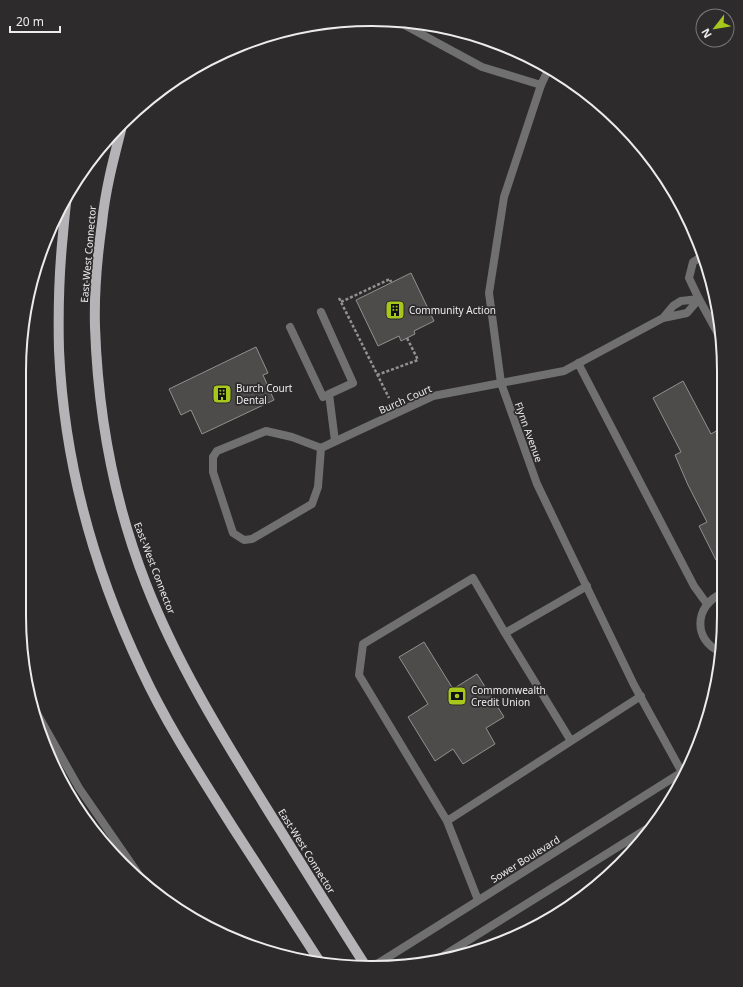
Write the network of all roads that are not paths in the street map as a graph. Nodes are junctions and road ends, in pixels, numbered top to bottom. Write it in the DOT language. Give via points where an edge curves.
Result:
graph roads {
  1 [pos="411,28"];
  2 [pos="546,74"];
  3 [pos="541,85"];
  4 [pos="118,137"];
  5 [pos="65,212"];
  6 [pos="698,259"];
  7 [pos="699,299"];
  8 [pos="320,312"];
  9 [pos="663,318"];
  10 [pos="714,326"];
  11 [pos="290,327"];
  12 [pos="578,363"];
  13 [pos="501,384"];
  14 [pos="329,394"];
  15 [pos="335,441"];
  16 [pos="321,448"];
  17 [pos="587,586"];
  18 [pos="717,596"];
  19 [pos="707,604"];
  20 [pos="505,633"];
  21 [pos="715,649"];
  22 [pos="641,696"];
  23 [pos="43,725"];
  24 [pos="571,741"];
  25 [pos="681,767"];
  26 [pos="677,777"];
  27 [pos="447,821"];
  28 [pos="638,836"];
  29 [pos="131,864"];
  30 [pos="478,900"];
  31 [pos="451,951"];
  32 [pos="316,956"];
  33 [pos="361,961"];
  34 [pos="383,961"];
  1 -- 3 [label="street" via="482,67"];
  2 -- 3 [label="street, Flynn Avenue"];
  3 -- 13 [label="street, Flynn Avenue" via="504,197 489,293"];
  4 -- 33 [label="main road, East-West Connector" via="102,222 95,325 104,429 114,482 128,534 169,635 194,684 221,733"];
  5 -- 32 [label="main road" via="59,276 61,380 68,440 78,492 96,558 120,623 142,672 172,727"];
  6 -- 7 [label="street" via="693,262 690,278"];
  7 -- 9 [label="street" via="687,313"];
  7 -- 9 [label="street" via="681,301 672,306"];
  7 -- 10 [label="street"];
  8 -- 14 [label="street" via="353,383"];
  9 -- 12 [label="street, Burch Court"];
  11 -- 14 [label="street" via="324,397"];
  12 -- 13 [label="street, Burch Court" via="564,371"];
  12 -- 19 [label="street" via="694,586"];
  13 -- 15 [label="street, Burch Court" via="432,396"];
  13 -- 17 [label="street, Flynn Avenue" via="537,484"];
  14 -- 15 [label="street"];
  15 -- 16 [label="street, Burch Court"];
  16 -- 16 [label="street" via="266,431 217,450 213,458 213,472 232,533 244,540 252,539 312,504 318,487"];
  17 -- 20 [label="street"];
  17 -- 22 [label="street, Flynn Avenue"];
  18 -- 19 [label="street"];
  19 -- 21 [label="street" via="700,623 707,642"];
  20 -- 24 [label="street"];
  20 -- 27 [label="street" via="472,578 363,644 359,675"];
  22 -- 24 [label="street"];
  22 -- 25 [label="street, Flynn Avenue"];
  23 -- 29 [label="street" via="79,788"];
  24 -- 27 [label="street"];
  26 -- 30 [label="street, Sower Boulevard"];
  27 -- 30 [label="street"];
  28 -- 31 [label="street"];
  30 -- 34 [label="street, Sower Boulevard"];
}
